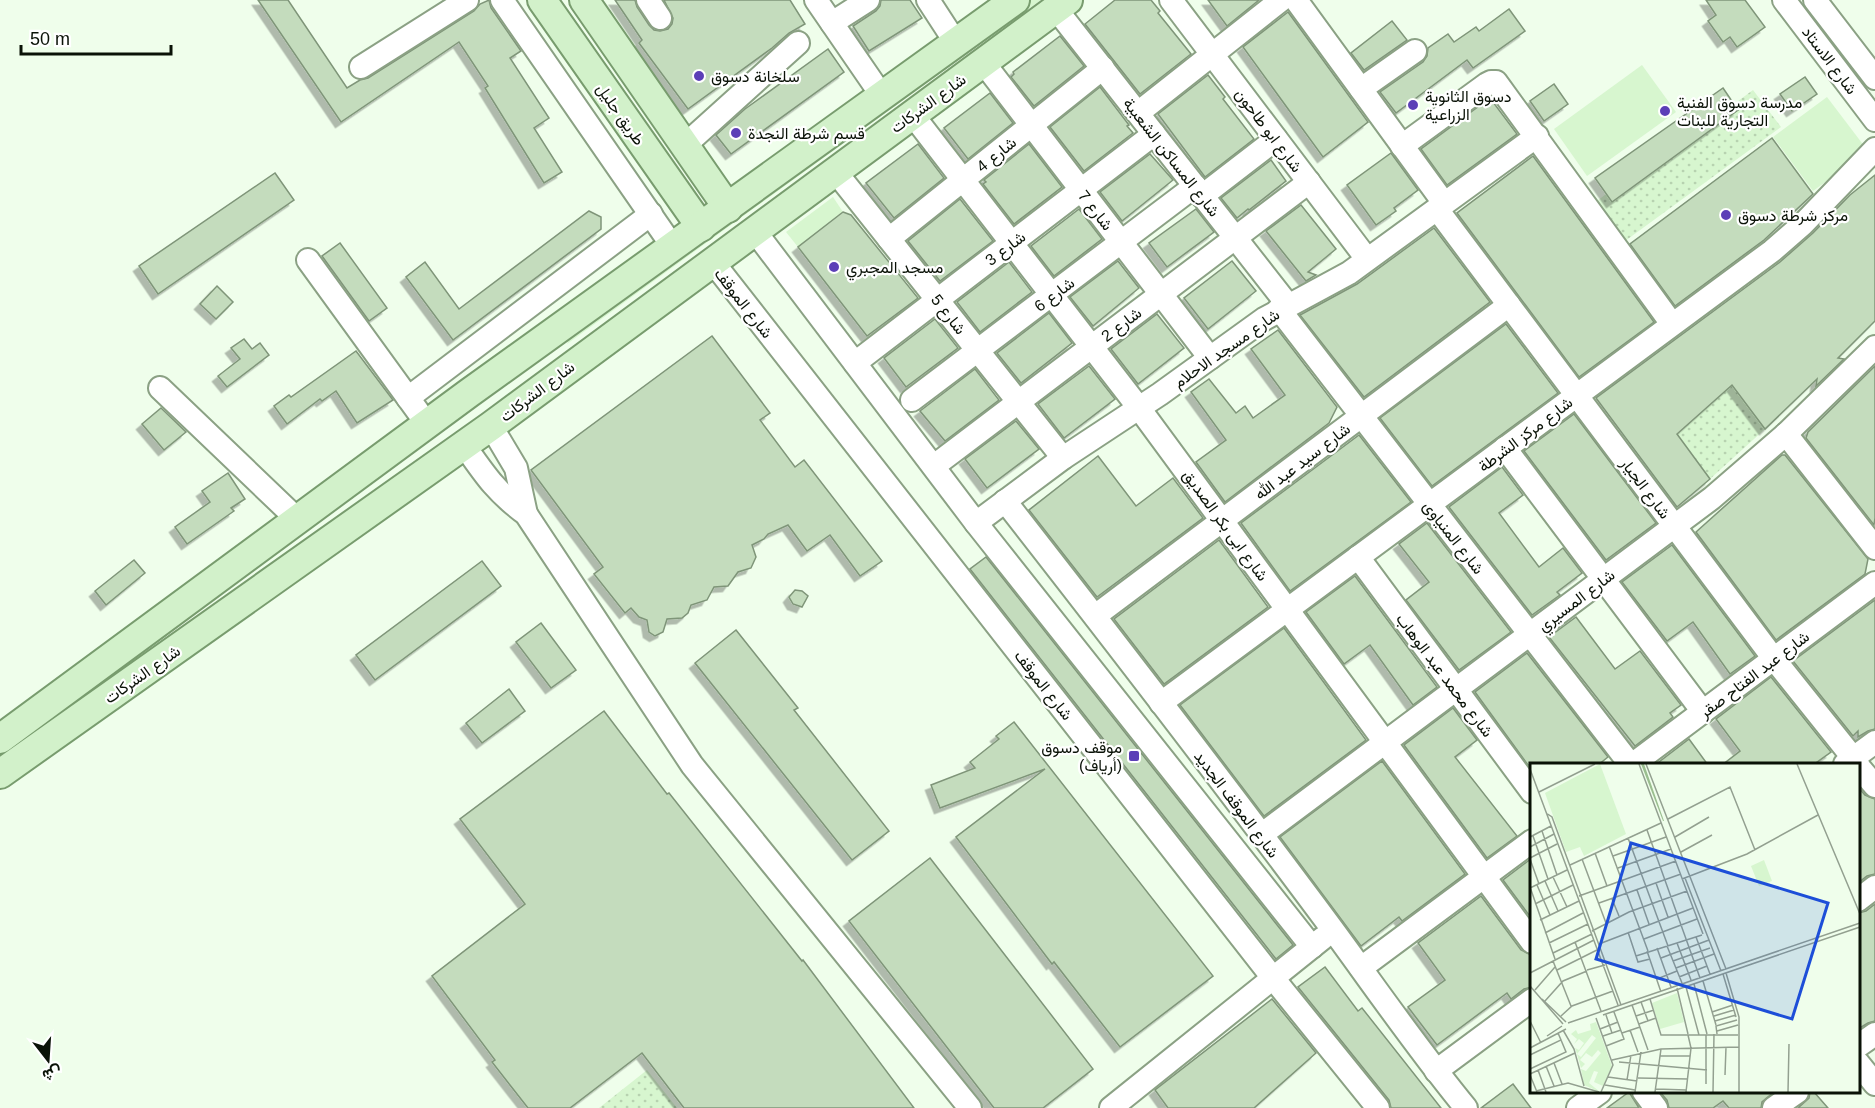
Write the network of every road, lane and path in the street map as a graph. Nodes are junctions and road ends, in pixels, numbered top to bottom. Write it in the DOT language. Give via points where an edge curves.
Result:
graph roads {
  1 [pos="467,0"];
  2 [pos="502,0"];
  3 [pos="542,0"];
  4 [pos="584,0"];
  5 [pos="816,0"];
  6 [pos="868,0"];
  7 [pos="928,0"];
  8 [pos="1171,0"];
  9 [pos="1281,0"];
  10 [pos="1296,0"];
  11 [pos="1784,0"];
  12 [pos="1815,0"];
  13 [pos="1013,1"];
  14 [pos="1062,4"];
  15 [pos="832,23"];
  16 [pos="798,43"];
  17 [pos="956,43"];
  18 [pos="1415,51"];
  19 [pos="1212,54"];
  20 [pos="983,62"];
  21 [pos="361,67"];
  22 [pos="1102,68"];
  23 [pos="1875,78"];
  24 [pos="1361,89"];
  25 [pos="882,96"];
  26 [pos="653,101"];
  27 [pos="1871,106"];
  28 [pos="1138,113"];
  29 [pos="912,114"];
  30 [pos="626,121"];
  31 [pos="1031,126"];
  32 [pos="1154,134"];
  33 [pos="1537,136"];
  34 [pos="1276,139"];
  35 [pos="684,146"];
  36 [pos="1402,146"];
  37 [pos="1875,149"];
  38 [pos="835,171"];
  39 [pos="962,180"];
  40 [pos="1309,182"];
  41 [pos="1081,190"];
  42 [pos="1199,191"];
  43 [pos="1441,206"];
  44 [pos="728,208"];
  45 [pos="651,214"];
  46 [pos="701,227"];
  47 [pos="754,230"];
  48 [pos="1235,237"];
  49 [pos="889,238"];
  50 [pos="1011,243"];
  51 [pos="1121,243"];
  52 [pos="673,247"];
  53 [pos="1367,259"];
  54 [pos="308,260"];
  55 [pos="712,261"];
  56 [pos="1161,294"];
  57 [pos="1052,295"];
  58 [pos="937,300"];
  59 [pos="1509,305"];
  60 [pos="1284,307"];
  61 [pos="1672,324"];
  62 [pos="1092,346"];
  63 [pos="1875,347"];
  64 [pos="978,351"];
  65 [pos="1210,358"];
  66 [pos="513,362"];
  67 [pos="855,363"];
  68 [pos="160,388"];
  69 [pos="469,393"];
  70 [pos="534,394"];
  71 [pos="1576,395"];
  72 [pos="408,398"];
  73 [pos="912,400"];
  74 [pos="1019,402"];
  75 [pos="1139,408"];
  76 [pos="1361,416"];
  77 [pos="427,424"];
  78 [pos="491,426"];
  79 [pos="1786,434"];
  80 [pos="464,445"];
  81 [pos="1504,448"];
  82 [pos="1063,458"];
  83 [pos="934,466"];
  84 [pos="335,492"];
  85 [pos="1005,501"];
  86 [pos="1430,504"];
  87 [pos="526,514"];
  88 [pos="298,520"];
  89 [pos="1222,520"];
  90 [pos="356,522"];
  91 [pos="976,523"];
  92 [pos="1675,526"];
  93 [pos="1875,548"];
  94 [pos="1358,557"];
  95 [pos="1604,580"];
  96 [pos="1875,583"];
  97 [pos="1287,609"];
  98 [pos="1095,616"];
  99 [pos="1530,635"];
  100 [pos="1774,659"];
  101 [pos="1456,690"];
  102 [pos="1161,703"];
  103 [pos="1703,712"];
  104 [pos="0,739"];
  105 [pos="1385,742"];
  106 [pos="1875,742"];
  107 [pos="1629,763"];
  108 [pos="1634,763"];
  109 [pos="1854,763"];
  110 [pos="1860,770"];
  111 [pos="0,774"];
  112 [pos="1875,786"];
  113 [pos="1530,789"];
  114 [pos="1261,835"];
  115 [pos="1530,842"];
  116 [pos="1484,876"];
  117 [pos="1875,887"];
  118 [pos="1860,898"];
  119 [pos="1333,930"];
  120 [pos="1530,939"];
  121 [pos="1312,947"];
  122 [pos="1361,968"];
  123 [pos="1273,978"];
  124 [pos="1530,1001"];
  125 [pos="1875,1034"];
  126 [pos="1860,1045"];
  127 [pos="1860,1065"];
  128 [pos="1436,1071"];
  129 [pos="1875,1084"];
  130 [pos="1599,1093"];
  131 [pos="1645,1093"];
  132 [pos="1796,1093"];
  133 [pos="970,1108"];
  134 [pos="1112,1108"];
  135 [pos="1378,1108"];
  136 [pos="1466,1108"];
  137 [pos="1578,1108"];
  138 [pos="1656,1108"];
  139 [pos="1774,1108"];
  1 -- 21 [label="street"];
  2 -- 45 [label="street"];
  3 -- 30 [label="main road, طريق جليل"];
  4 -- 26 [label="main road, طريق جليل"];
  5 -- 15 [label="street"];
  6 -- 15 [label="street"];
  7 -- 17 [label="street"];
  8 -- 19 [label="street, شارع ابو طاحون"];
  9 -- 19 [label="street"];
  10 -- 24 [label="street, شارع الجيار"];
  11 -- 27 [label="street, شارع الاستاد"];
  12 -- 23 [label="street, شارع الاستاد"];
  13 -- 17 [label="main road, شارع الشركات"];
  14 -- 20 [label="main road, شارع الشركات"];
  14 -- 22 [label="street, شارع المساكن الشعبية"];
  15 -- 25 [label="street"];
  16 -- 35 [label="street"];
  17 -- 25 [label="main road, شارع الشركات"];
  18 -- 24 [label="street"];
  19 -- 28 [label="street"];
  19 -- 34 [label="street, شارع ابو طاحون"];
  20 -- 29 [label="main road, شارع الشركات"];
  20 -- 31 [label="street, شارع 7"];
  22 -- 28 [label="street, شارع المساكن الشعبية"];
  22 -- 31 [label="street, شارع 4"];
  24 -- 36 [label="street, شارع الجيار"];
  25 -- 44 [label="main road, شارع الشركات"];
  26 -- 30 [label="main road"];
  26 -- 35 [label="main road, طريق جليل"];
  28 -- 32 [label="street, شارع المساكن الشعبية"];
  29 -- 38 [label="main road, شارع الشركات"];
  29 -- 39 [label="street, شارع ابى بكر الصديق"];
  30 -- 46 [label="main road, طريق جليل"];
  31 -- 39 [label="street, شارع 4"];
  31 -- 41 [label="street, شارع 7"];
  32 -- 41 [label="street, شارع 3"];
  32 -- 42 [label="street, شارع المساكن الشعبية"];
  33 -- 36 [label="street" via="1497,82 1491,82"];
  33 -- 43 [label="street, شارع مسجد الاحلام"];
  33 -- 61 [label="street"];
  34 -- 40 [label="street, شارع ابو طاحون"];
  34 -- 42 [label="street, شارع 6"];
  35 -- 44 [label="main road, طريق جليل"];
  36 -- 43 [label="street, شارع الجيار"];
  37 -- 61 [label="street, شارع مركز الشرطة" via="1788,238"];
  38 -- 47 [label="main road, شارع الشركات"];
  38 -- 49 [label="street, شارع 5"];
  39 -- 49 [label="street, شارع 4"];
  39 -- 50 [label="street, شارع ابى بكر الصديق"];
  40 -- 48 [label="street, شارع 2"];
  40 -- 53 [label="street, شارع ابو طاحون"];
  41 -- 50 [label="street, شارع 3"];
  41 -- 51 [label="street, شارع 7"];
  42 -- 48 [label="street, شارع المساكن الشعبية"];
  42 -- 51 [label="street, شارع 6"];
  43 -- 53 [label="street, شارع مسجد الاحلام"];
  43 -- 59 [label="street, شارع الجيار"];
  44 -- 46 [label="main road, شارع الشركات"];
  45 -- 52 [label="street"];
  45 -- 72 [label="street"];
  46 -- 52 [label="main road, شارع الشركات"];
  47 -- 55 [label="main road, شارع الشركات"];
  47 -- 67 [label="street"];
  48 -- 56 [label="street, شارع 2"];
  48 -- 60 [label="street, شارع المساكن الشعبية"];
  49 -- 58 [label="street, شارع 5"];
  50 -- 57 [label="street, شارع ابى بكر الصديق"];
  50 -- 58 [label="street, شارع 3"];
  51 -- 56 [label="street, شارع 7"];
  51 -- 57 [label="street, شارع 6"];
  52 -- 66 [label="main road, شارع الشركات"];
  53 -- 60 [label="street, شارع مسجد الاحلام" via="1330,285"];
  54 -- 72 [label="street"];
  55 -- 70 [label="main road, شارع الشركات"];
  55 -- 123 [label="street, شارع الموقف"];
  56 -- 62 [label="street, شارع 2"];
  56 -- 65 [label="street, شارع 7"];
  57 -- 62 [label="street, شارع ابى بكر الصديق"];
  57 -- 64 [label="street, شارع 6"];
  58 -- 64 [label="street, شارع 5"];
  58 -- 67 [label="street, شارع 3"];
  59 -- 71 [label="street, شارع الجيار"];
  59 -- 76 [label="street, شارع سيد عبد الله"];
  60 -- 65 [label="street, شارع مسجد الاحلام"];
  60 -- 76 [label="street, شارع المنياوى"];
  61 -- 71 [label="street, شارع مركز الشرطة"];
  62 -- 74 [label="street, شارع 2"];
  62 -- 75 [label="street, شارع ابى بكر الصديق"];
  63 -- 79 [label="street, شارع المسيري"];
  64 -- 73 [label="street, شارع 6"];
  64 -- 74 [label="street, شارع 5"];
  65 -- 75 [label="street, شارع مسجد الاحلام"];
  66 -- 69 [label="main road, شارع الشركات"];
  66 -- 70 [label="main road"];
  67 -- 83 [label="street"];
  68 -- 88 [label="street"];
  69 -- 77 [label="main road, شارع الشركات"];
  69 -- 78 [label="main road"];
  70 -- 78 [label="main road, شارع الشركات"];
  71 -- 81 [label="street, شارع مركز الشرطة"];
  71 -- 92 [label="street, شارع الجيار"];
  72 -- 77 [label="street"];
  74 -- 82 [label="street, شارع 5"];
  74 -- 83 [label="street, شارع 2"];
  75 -- 82 [label="street, شارع مسجد الاحلام"];
  75 -- 89 [label="street, شارع ابى بكر الصديق"];
  76 -- 86 [label="street, شارع المنياوى"];
  76 -- 89 [label="street, شارع سيد عبد الله"];
  77 -- 84 [label="main road, شارع الشركات"];
  78 -- 80 [label="main road, شارع الشركات"];
  78 -- 87 [label="street" via="516,468"];
  79 -- 92 [label="street, شارع المسيري"];
  79 -- 93 [label="street"];
  80 -- 87 [label="street" via="491,484"];
  80 -- 90 [label="main road, شارع الشركات"];
  81 -- 86 [label="street, شارع مركز الشرطة"];
  81 -- 95 [label="street"];
  82 -- 85 [label="street, شارع مسجد الاحلام"];
  83 -- 91 [label="street"];
  84 -- 88 [label="main road, شارع الشركات"];
  84 -- 90 [label="main road"];
  85 -- 91 [label="street, شارع مسجد الاحلام"];
  85 -- 98 [label="street, شارع الموقف الجديد"];
  86 -- 94 [label="street, شارع مركز الشرطة"];
  86 -- 99 [label="street, شارع المنياوى"];
  87 -- 133 [label="street" via="692,765"];
  88 -- 104 [label="main road, شارع الشركات"];
  89 -- 97 [label="street, شارع ابى بكر الصديق"];
  89 -- 98 [label="street, شارع سيد عبد الله"];
  90 -- 111 [label="main road, شارع الشركات"];
  91 -- 121 [label="street"];
  92 -- 95 [label="street, شارع المسيري"];
  92 -- 100 [label="street, شارع الجيار"];
  94 -- 97 [label="street, شارع مركز الشرطة"];
  94 -- 101 [label="street, شارع محمد عبد الوهاب"];
  95 -- 99 [label="street, شارع المسيري"];
  95 -- 103 [label="street"];
  96 -- 100 [label="street, شارع عبد الفتاح صقر"];
  97 -- 102 [label="street, شارع مركز الشرطة"];
  97 -- 105 [label="street, شارع ابى بكر الصديق"];
  98 -- 102 [label="street, شارع الموقف الجديد"];
  99 -- 101 [label="street, شارع المسيري"];
  99 -- 107 [label="street, شارع المنياوى"];
  100 -- 103 [label="street, شارع عبد الفتاح صقر"];
  100 -- 109 [label="street, شارع الجيار"];
  101 -- 105 [label="street, شارع المسيري"];
  101 -- 113 [label="street, شارع محمد عبد الوهاب"];
  102 -- 114 [label="street, شارع الموقف الجديد"];
  103 -- 108 [label="street, شارع عبد الفتاح صقر"];
  105 -- 114 [label="street, شارع المسيري"];
  105 -- 116 [label="street, شارع ابى بكر الصديق"];
  106 -- 109 [label="street"];
  110 -- 112 [label="street, شارع الجيار"];
  114 -- 119 [label="street, شارع الموقف الجديد"];
  115 -- 116 [label="street"];
  116 -- 120 [label="street, شارع ابى بكر الصديق"];
  116 -- 122 [label="street"];
  117 -- 118 [label="street"];
  119 -- 121 [label="street"];
  119 -- 122 [label="street, شارع الموقف الجديد"];
  121 -- 123 [label="street"];
  122 -- 128 [label="street, شارع الموقف الجديد"];
  123 -- 134 [label="street"];
  123 -- 135 [label="street, شارع الموقف"];
  124 -- 128 [label="street"];
  125 -- 126 [label="street"];
  127 -- 129 [label="street"];
  128 -- 136 [label="street, شارع الموقف الجديد"];
  130 -- 137 [label="street"];
  131 -- 138 [label="street"];
  132 -- 139 [label="street"];
}
